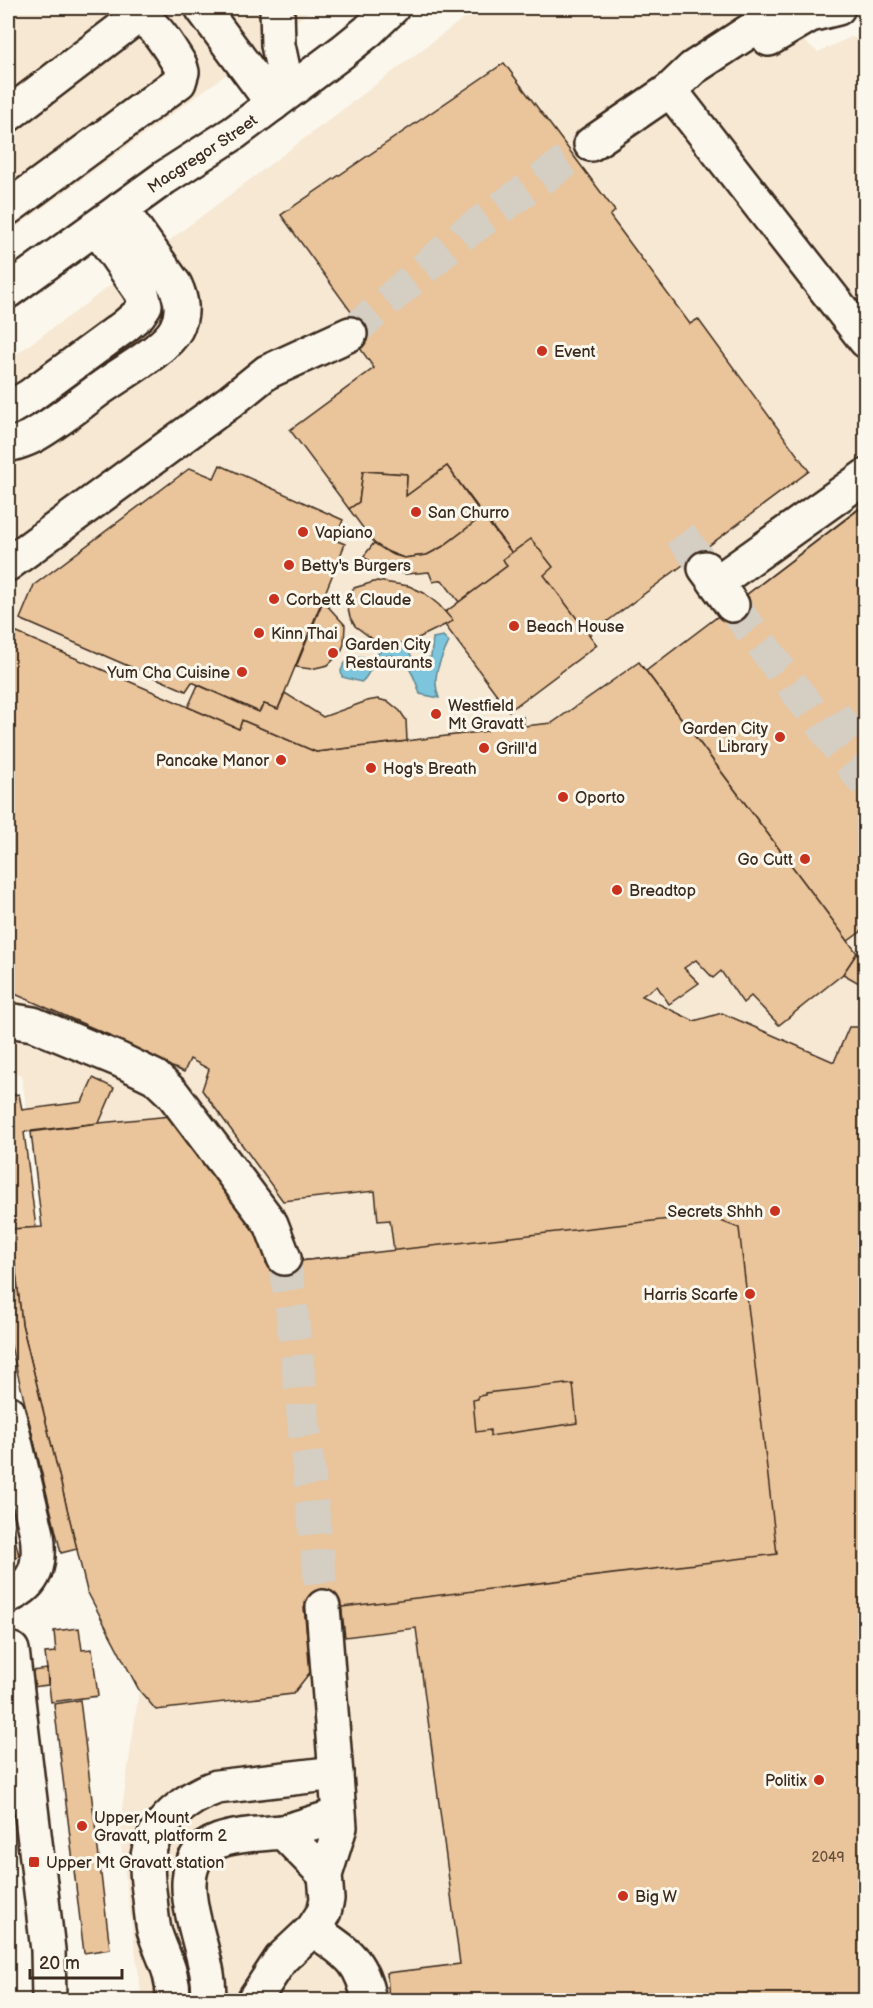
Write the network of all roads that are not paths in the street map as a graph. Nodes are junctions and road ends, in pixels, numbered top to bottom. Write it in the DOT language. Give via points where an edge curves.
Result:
graph roads {
  1 [pos="202,8"];
  2 [pos="277,8"];
  3 [pos="392,8"];
  4 [pos="785,8"];
  5 [pos="838,8"];
  6 [pos="670,90"];
  7 [pos="280,98"];
  8 [pos="8,115"];
  9 [pos="591,144"];
  10 [pos="8,208"];
  11 [pos="109,218"];
  12 [pos="8,291"];
  13 [pos="350,334"];
  14 [pos="866,341"];
  15 [pos="8,409"];
  16 [pos="8,446"];
  17 [pos="866,476"];
  18 [pos="8,564"];
  19 [pos="718,585"];
  20 [pos="8,1020"];
  21 [pos="284,1258"];
  22 [pos="8,1412"];
  23 [pos="8,1596"];
  24 [pos="323,1607"];
  25 [pos="12,1650"];
  26 [pos="336,1773"];
  27 [pos="339,1815"];
  28 [pos="283,1832"];
  29 [pos="325,1875"];
  30 [pos="313,1929"];
  31 [pos="49,2001"];
  32 [pos="173,2001"];
  33 [pos="208,2001"];
  34 [pos="254,2001"];
  35 [pos="369,2001"];
  1 -- 7 [label="street"];
  2 -- 7 [label="street"];
  3 -- 7 [label="street, Macgregor Street"];
  4 -- 6 [label="street" via="693,68"];
  5 -- 6 [label="street" via="794,23 702,82"];
  6 -- 9 [label="street"];
  6 -- 14 [label="street"];
  7 -- 11 [label="street, Macgregor Street"];
  8 -- 10 [label="street" via="140,17 151,23 180,64 179,82"];
  11 -- 12 [label="street, Macgregor Street"];
  11 -- 15 [label="street" via="145,304 125,326"];
  11 -- 16 [label="street" via="175,285 182,307 176,328 146,356 51,424"];
  13 -- 18 [label="street" via="267,372"];
  17 -- 19 [label="street"];
  20 -- 21 [label="street" via="33,1024 155,1077 173,1094 271,1224"];
  22 -- 23 [label="street" via="40,1551 32,1577"];
  24 -- 26 [label="street"];
  25 -- 31 [label="street" via="48,1950"];
  26 -- 27 [label="street"];
  26 -- 32 [label="street" via="217,1787 183,1805 166,1821 151,1845 147,1870 154,1928 173,1981"];
  27 -- 28 [label="street"];
  27 -- 29 [label="street" via="340,1827"];
  28 -- 29 [label="street"];
  28 -- 33 [label="street" via="219,1841 193,1861 188,1894 210,1991"];
  29 -- 30 [label="street" via="327,1899"];
  30 -- 34 [label="street" via="281,1959"];
  30 -- 35 [label="street" via="360,1968"];
}
